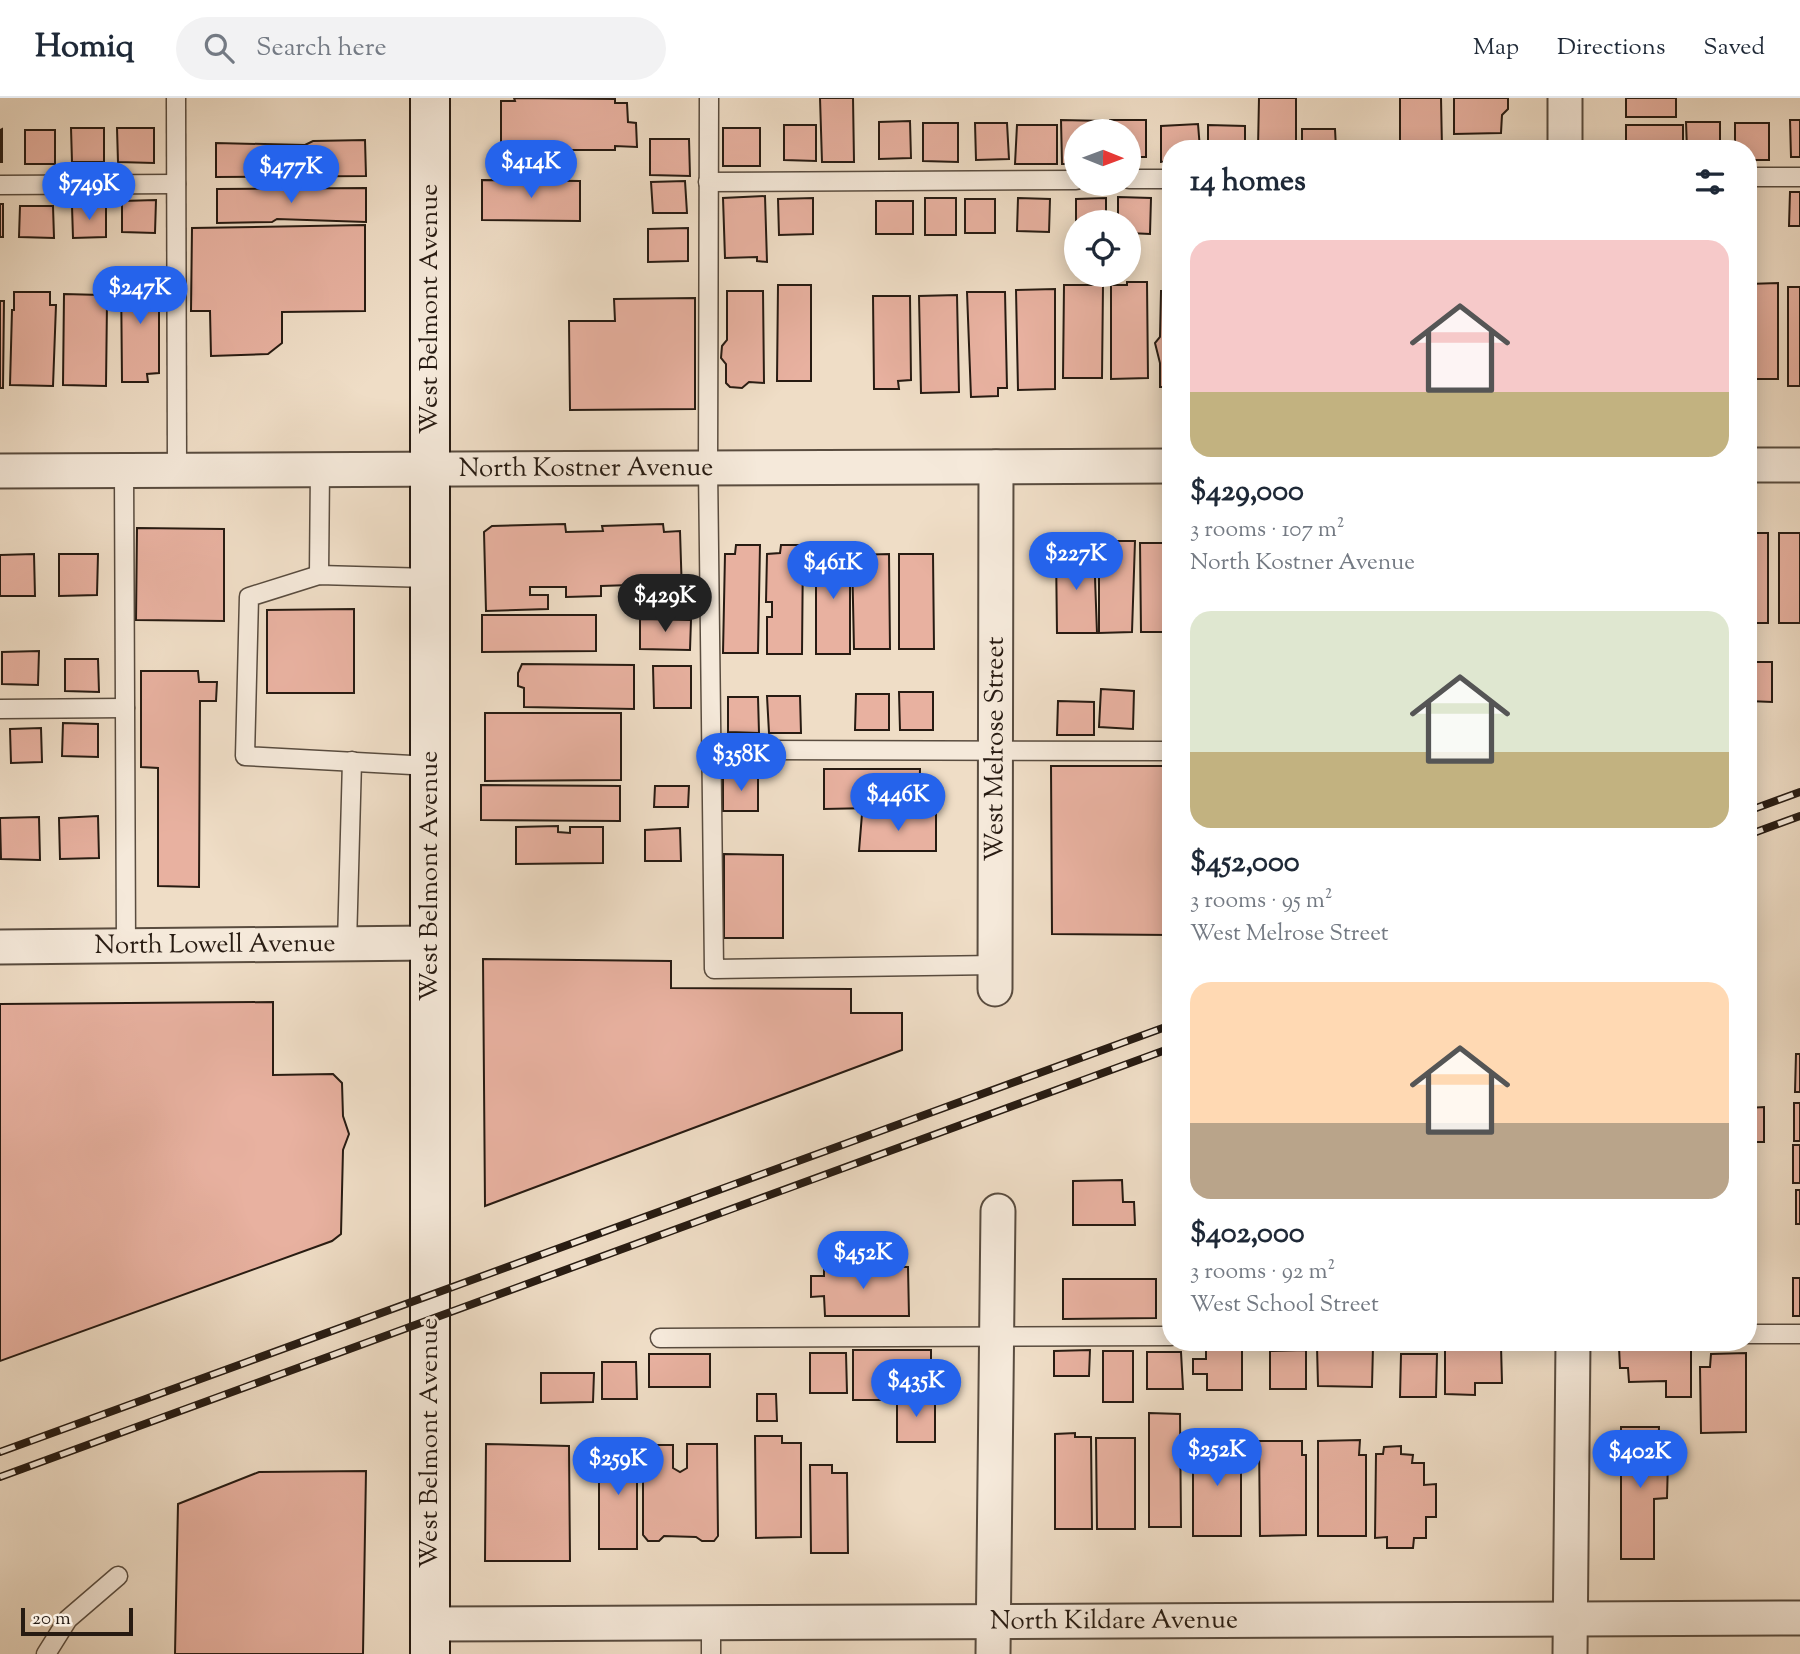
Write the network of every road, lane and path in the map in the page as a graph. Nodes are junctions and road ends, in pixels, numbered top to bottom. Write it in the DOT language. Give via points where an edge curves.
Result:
graph roads {
  1 [pos="176,98"];
  2 [pos="430,98"];
  3 [pos="709,98"];
  4 [pos="1565,98"];
  5 [pos="1565,140"];
  6 [pos="1757,177"];
  7 [pos="1800,177"];
  8 [pos="1141,179"];
  9 [pos="1162,179"];
  10 [pos="1064,180"];
  11 [pos="708,181"];
  12 [pos="176,184"];
  13 [pos="0,185"];
  14 [pos="1757,465"];
  15 [pos="1800,465"];
  16 [pos="1162,466"];
  17 [pos="708,467"];
  18 [pos="996,467"];
  19 [pos="320,468"];
  20 [pos="430,468"];
  21 [pos="177,469"];
  22 [pos="124,470"];
  23 [pos="0,471"];
  24 [pos="319,575"];
  25 [pos="430,578"];
  26 [pos="125,708"];
  27 [pos="0,709"];
  28 [pos="996,749"];
  29 [pos="711,750"];
  30 [pos="1162,751"];
  31 [pos="352,761"];
  32 [pos="430,766"];
  33 [pos="430,943"];
  34 [pos="347,944"];
  35 [pos="126,946"];
  36 [pos="0,947"];
  37 [pos="995,977"];
  38 [pos="998,1211"];
  39 [pos="1757,1334"];
  40 [pos="1800,1334"];
  41 [pos="996,1336"];
  42 [pos="1162,1336"];
  43 [pos="660,1338"];
  44 [pos="1573,1351"];
  45 [pos="118,1576"];
  46 [pos="1800,1618"];
  47 [pos="1570,1619"];
  48 [pos="993,1621"];
  49 [pos="711,1638"];
  50 [pos="430,1639"];
  51 [pos="46,1654"];
  52 [pos="993,1654"];
  53 [pos="1570,1654"];
  1 -- 12 [label="lane"];
  2 -- 20 [label="main road, West Belmont Avenue"];
  3 -- 11 [label="lane"];
  4 -- 5 [label="street"];
  6 -- 7 [label="lane"];
  8 -- 9 [label="lane"];
  10 -- 11 [label="lane"];
  11 -- 17 [label="lane"];
  12 -- 13 [label="lane"];
  12 -- 21 [label="lane"];
  14 -- 15 [label="street"];
  16 -- 18 [label="street, North Kostner Avenue"];
  17 -- 18 [label="street, North Kostner Avenue"];
  17 -- 20 [label="street, North Kostner Avenue"];
  17 -- 29 [label="lane"];
  18 -- 28 [label="street, West Melrose Street"];
  19 -- 20 [label="street, North Kostner Avenue"];
  19 -- 21 [label="street, North Kostner Avenue"];
  19 -- 24 [label="lane"];
  20 -- 25 [label="main road, West Belmont Avenue"];
  21 -- 22 [label="street, North Kostner Avenue"];
  22 -- 23 [label="street, North Kostner Avenue"];
  22 -- 26 [label="lane"];
  24 -- 25 [label="lane"];
  24 -- 31 [label="lane" via="249,597 245,756"];
  25 -- 32 [label="main road, West Belmont Avenue"];
  26 -- 27 [label="lane"];
  26 -- 35 [label="lane"];
  28 -- 29 [label="lane"];
  28 -- 30 [label="lane"];
  28 -- 37 [label="street, West Melrose Street"];
  29 -- 37 [label="lane" via="714,969"];
  31 -- 32 [label="lane"];
  31 -- 34 [label="lane"];
  32 -- 33 [label="main road, West Belmont Avenue"];
  33 -- 34 [label="street, North Lowell Avenue"];
  33 -- 50 [label="main road, West Belmont Avenue"];
  34 -- 35 [label="street, North Lowell Avenue"];
  35 -- 36 [label="street, North Lowell Avenue"];
  38 -- 41 [label="street"];
  39 -- 40 [label="lane"];
  41 -- 42 [label="lane"];
  41 -- 43 [label="lane"];
  41 -- 48 [label="street"];
  44 -- 47 [label="street"];
  45 -- 51 [label="lane" via="68,1619"];
  46 -- 47 [label="street, North Kildare Avenue"];
  47 -- 48 [label="street, North Kildare Avenue"];
  47 -- 53 [label="street"];
  48 -- 49 [label="street, North Kildare Avenue"];
  48 -- 52 [label="street"];
  49 -- 50 [label="street, North Kildare Avenue"];
}
